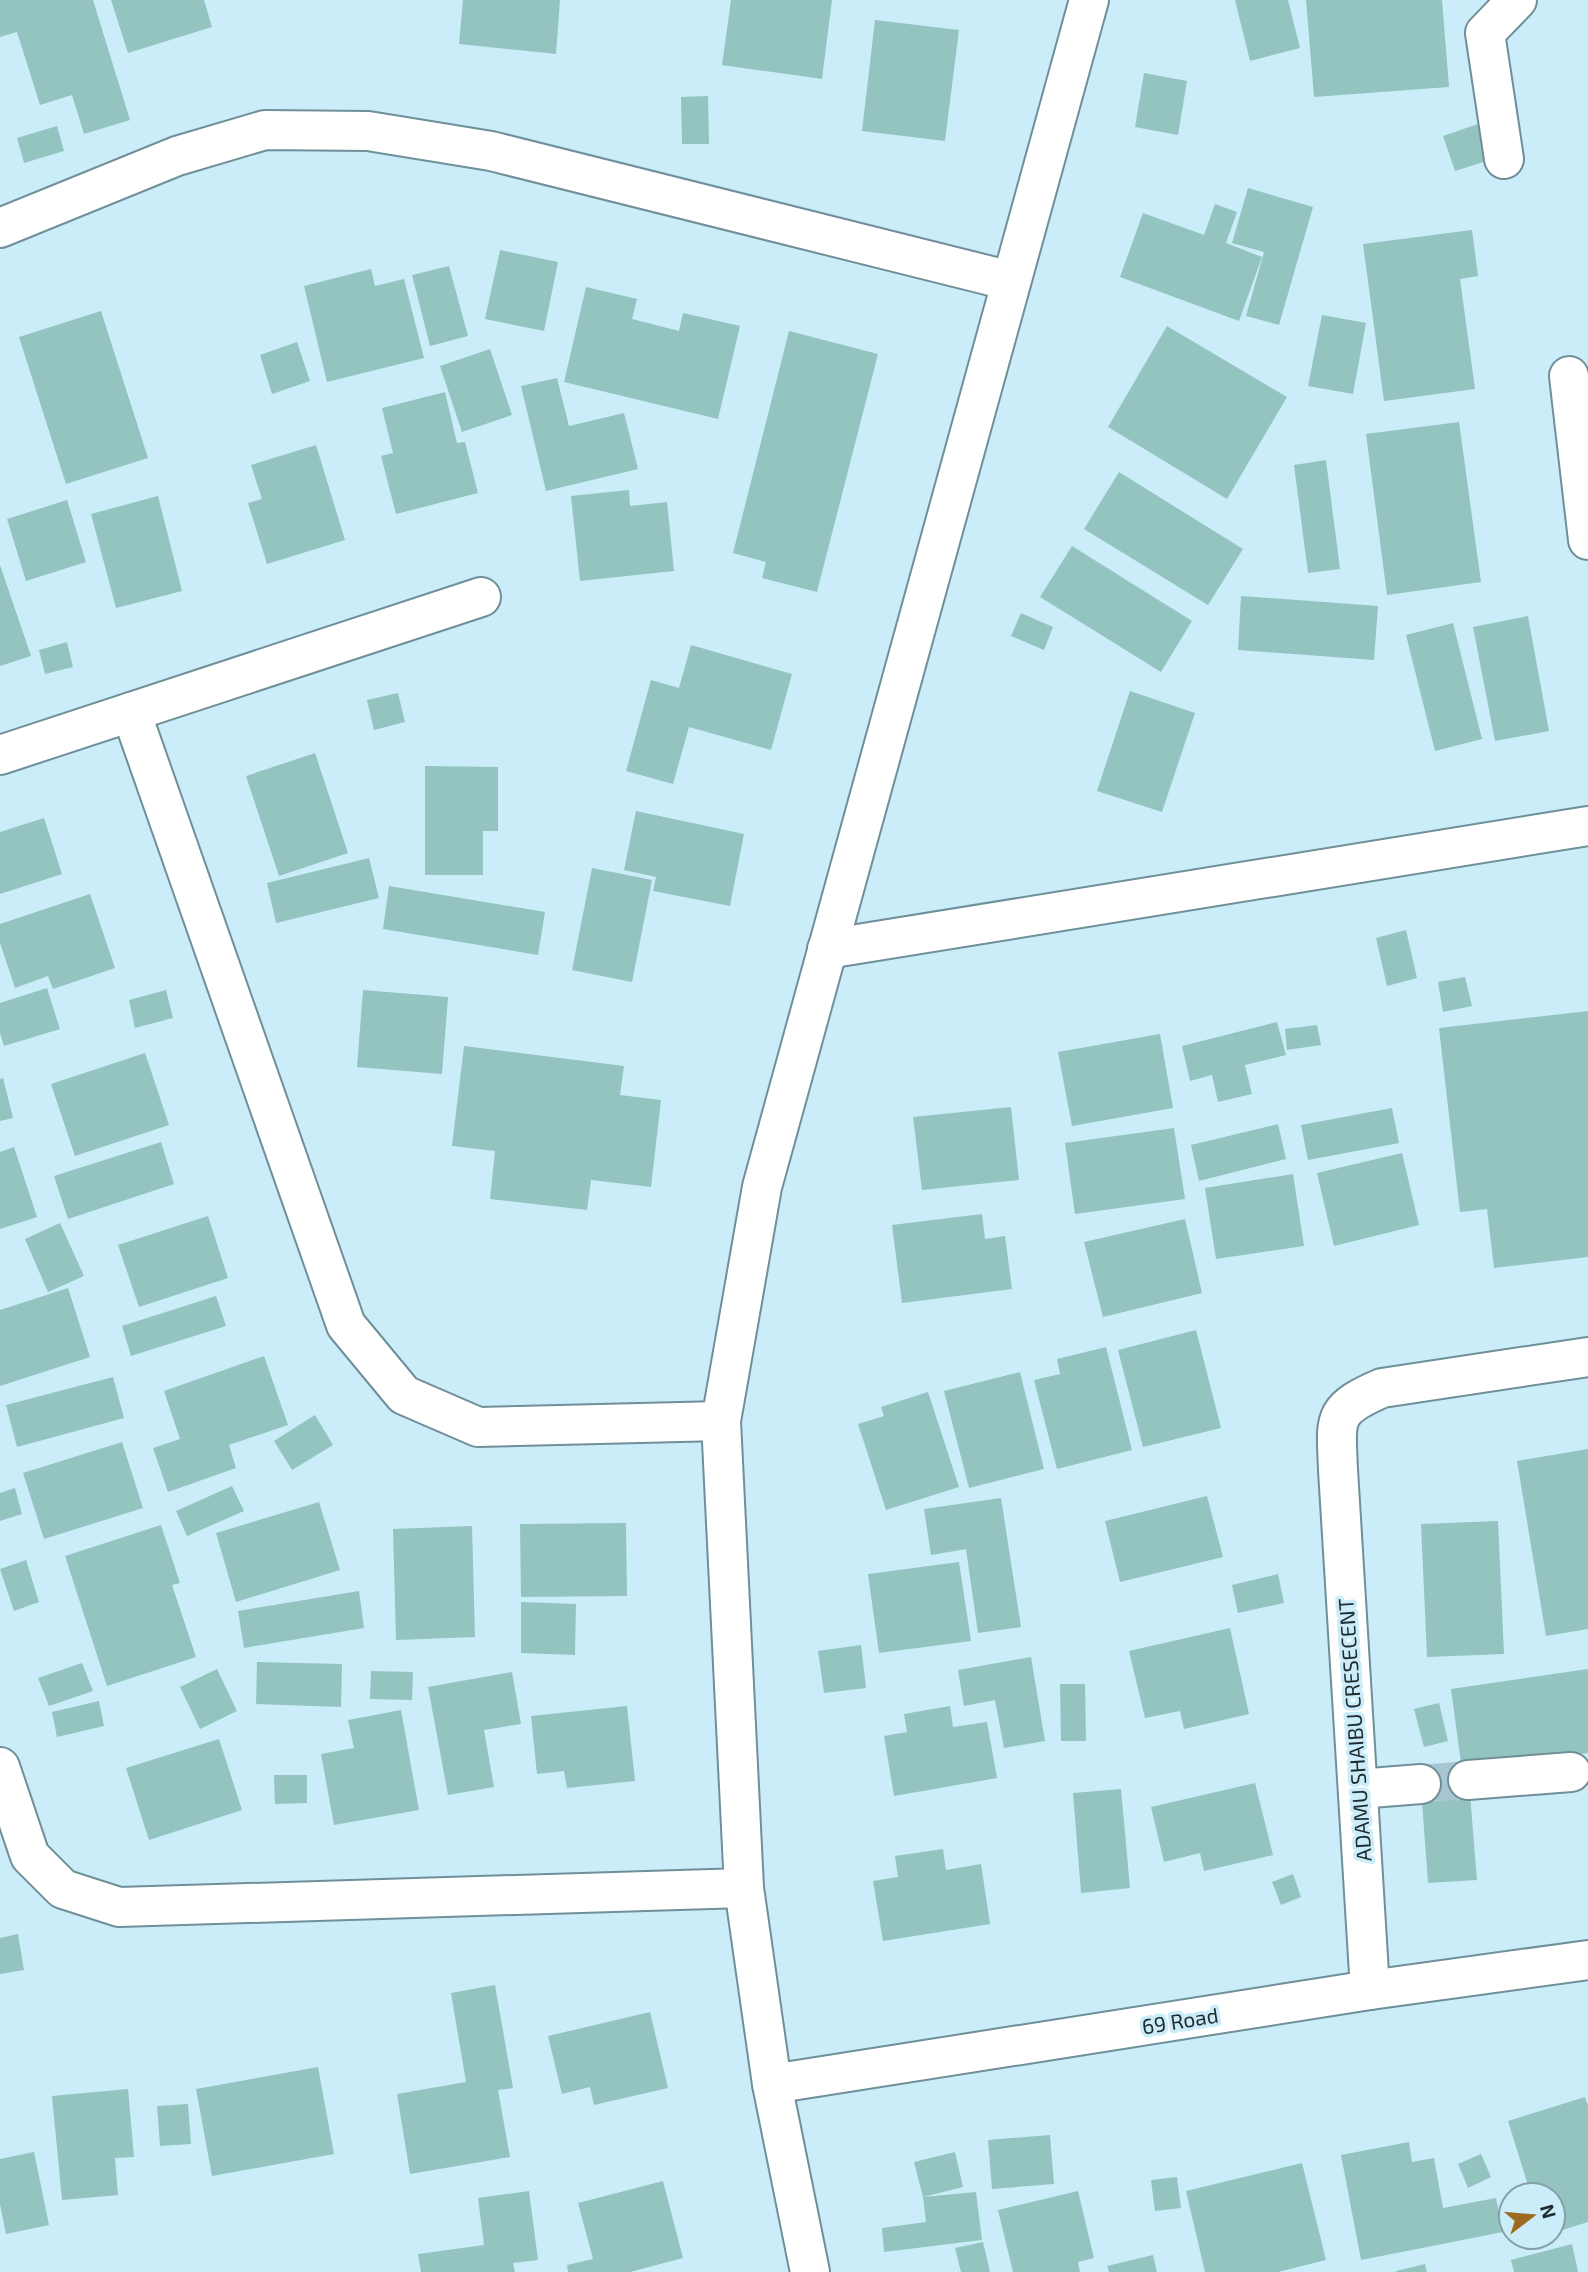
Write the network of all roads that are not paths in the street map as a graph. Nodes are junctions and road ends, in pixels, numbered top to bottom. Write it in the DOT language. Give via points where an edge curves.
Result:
graph roads {
  1 [pos="1090,0"];
  2 [pos="1517,0"];
  3 [pos="1504,159"];
  4 [pos="0,228"];
  5 [pos="1012,281"];
  6 [pos="1569,376"];
  7 [pos="1588,540"];
  8 [pos="481,597"];
  9 [pos="131,712"];
  10 [pos="0,755"];
  11 [pos="1588,827"];
  12 [pos="827,949"];
  13 [pos="1588,1357"];
  14 [pos="721,1421"];
  15 [pos="0,1767"];
  16 [pos="1571,1772"];
  17 [pos="1468,1780"];
  18 [pos="1421,1784"];
  19 [pos="1358,1789"];
  20 [pos="744,1888"];
  21 [pos="1588,1960"];
  22 [pos="1370,1990"];
  23 [pos="772,2084"];
  24 [pos="810,2272"];
  1 -- 5 [label="street"];
  2 -- 3 [label="street" via="1485,33"];
  4 -- 5 [label="street" via="177,156 265,130 368,131 491,151"];
  5 -- 12 [label="street"];
  6 -- 7 [label="street"];
  8 -- 9 [label="street"];
  9 -- 10 [label="street"];
  9 -- 14 [label="street" via="346,1325 404,1395 478,1427"];
  11 -- 12 [label="street"];
  12 -- 14 [label="street" via="762,1187"];
  13 -- 19 [label="street, ADAMU SHAIBU CRESECENT" via="1382,1388 1354,1400 1341,1412 1338,1470"];
  14 -- 20 [label="street"];
  15 -- 20 [label="street" via="30,1856 63,1889 119,1908"];
  16 -- 17 [label="street"];
  18 -- 19 [label="street"];
  19 -- 22 [label="street, ADAMU SHAIBU CRESECENT"];
  20 -- 23 [label="street"];
  21 -- 22 [label="street, 69 Road"];
  22 -- 23 [label="street, 69 Road"];
  23 -- 24 [label="street"];
}
